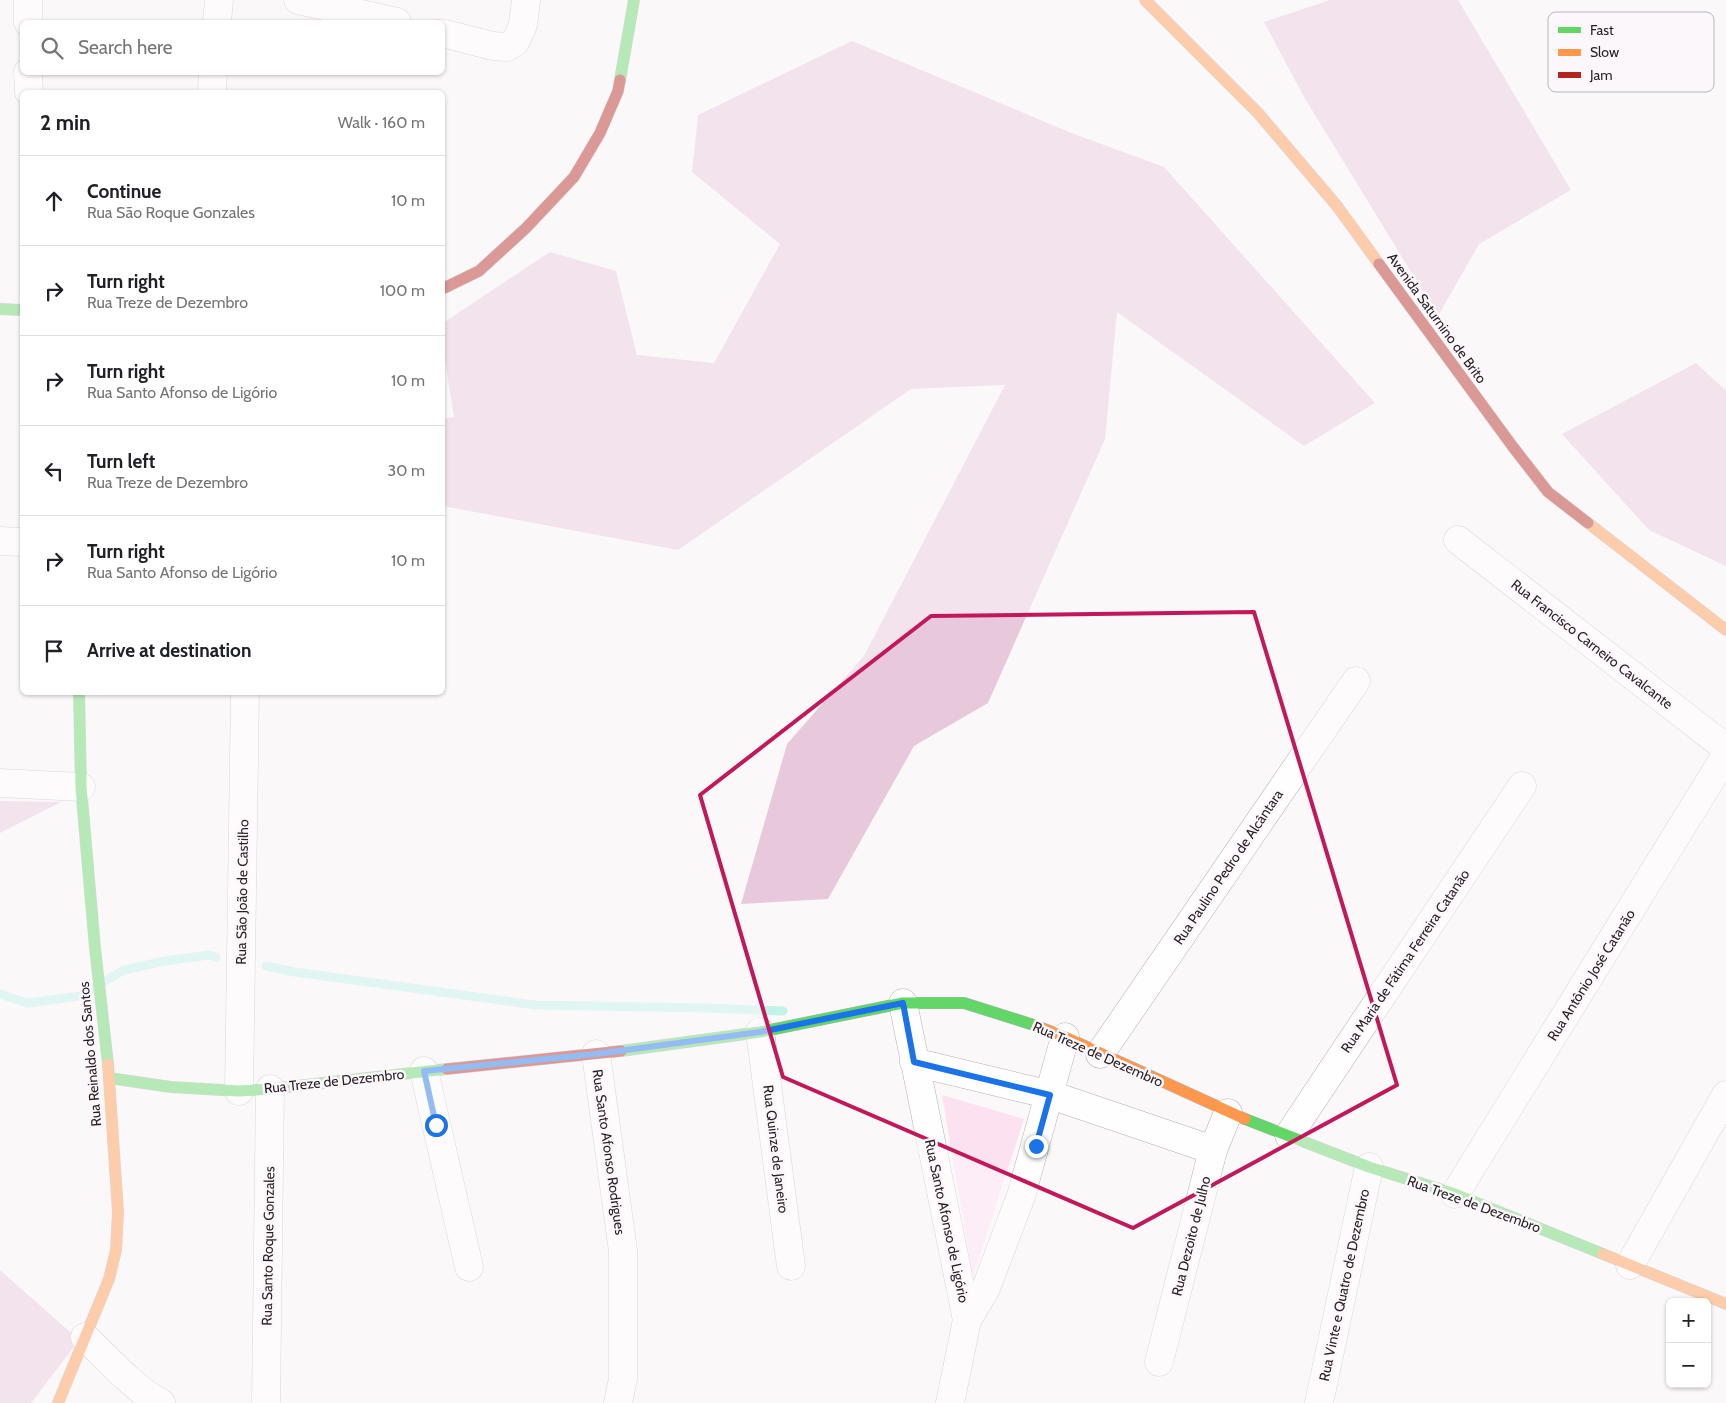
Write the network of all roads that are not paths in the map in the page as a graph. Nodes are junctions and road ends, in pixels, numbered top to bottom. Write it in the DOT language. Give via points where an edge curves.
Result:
graph roads {
  1 [pos="28,0"];
  2 [pos="219,0"];
  3 [pos="526,0"];
  4 [pos="634,0"];
  5 [pos="1145,0"];
  6 [pos="316,2"];
  7 [pos="28,20"];
  8 [pos="217,20"];
  9 [pos="389,20"];
  10 [pos="445,34"];
  11 [pos="28,75"];
  12 [pos="213,75"];
  13 [pos="28,90"];
  14 [pos="212,90"];
  15 [pos="445,288"];
  16 [pos="0,309"];
  17 [pos="20,310"];
  18 [pos="1458,540"];
  19 [pos="0,542"];
  20 [pos="20,542"];
  21 [pos="1726,630"];
  22 [pos="1356,680"];
  23 [pos="79,695"];
  24 [pos="245,695"];
  25 [pos="1726,748"];
  26 [pos="1726,755"];
  27 [pos="0,783"];
  28 [pos="81,786"];
  29 [pos="1522,786"];
  30 [pos="903,1003"];
  31 [pos="760,1032"];
  32 [pos="1065,1037"];
  33 [pos="596,1054"];
  34 [pos="1100,1054"];
  35 [pos="914,1062"];
  36 [pos="424,1071"];
  37 [pos="109,1078"];
  38 [pos="270,1090"];
  39 [pos="238,1091"];
  40 [pos="1050,1095"];
  41 [pos="1726,1095"];
  42 [pos="1228,1113"];
  43 [pos="1289,1135"];
  44 [pos="1213,1150"];
  45 [pos="1369,1167"];
  46 [pos="1455,1194"];
  47 [pos="1630,1265"];
  48 [pos="791,1266"];
  49 [pos="469,1267"];
  50 [pos="1726,1304"];
  51 [pos="968,1320"];
  52 [pos="84,1337"];
  53 [pos="1159,1362"];
  54 [pos="58,1403"];
  55 [pos="160,1403"];
  56 [pos="266,1403"];
  57 [pos="618,1403"];
  58 [pos="950,1403"];
  59 [pos="1319,1403"];
  1 -- 7 [label="street"];
  2 -- 8 [label="street"];
  3 -- 10 [label="street" via="523,26 516,41 507,47"];
  4 -- 15 [label="street" via="618,91 600,133 574,177 479,271"];
  5 -- 21 [label="street, Avenida Saturnino de Brito" via="1258,113 1337,206 1548,492"];
  6 -- 9 [label="street"];
  11 -- 13 [label="street"];
  12 -- 14 [label="street"];
  16 -- 17 [label="street"];
  18 -- 25 [label="street, Rua Francisco Carneiro Cavalcante"];
  19 -- 20 [label="street"];
  22 -- 34 [label="street, Rua Paulino Pedro de Alcântara"];
  23 -- 28 [label="street, Rua Reinaldo dos Santos"];
  24 -- 39 [label="street, Rua São João de Castilho"];
  26 -- 46 [label="street, Rua Antônio José Catanão"];
  27 -- 28 [label="street"];
  28 -- 37 [label="street, Rua Reinaldo dos Santos"];
  29 -- 43 [label="street, Rua Maria de Fátima Ferreira Catanão"];
  30 -- 31 [label="street, Rua Treze de Dezembro"];
  30 -- 32 [label="street, Rua Treze de Dezembro" via="964,1003"];
  30 -- 35 [label="street, Rua Santo Afonso de Ligório"];
  31 -- 33 [label="street, Rua Treze de Dezembro"];
  31 -- 48 [label="street, Rua Quinze de Janeiro"];
  32 -- 34 [label="street, Rua Treze de Dezembro"];
  32 -- 40 [label="street, Rua Santo Afonso de Ligório"];
  33 -- 36 [label="street, Rua Treze de Dezembro"];
  33 -- 57 [label="street, Rua Santo Afonso Rodrigues" via="623,1251 623,1380"];
  34 -- 42 [label="street, Rua Treze de Dezembro"];
  35 -- 40 [label="street"];
  35 -- 51 [label="street, Rua Santo Afonso de Ligório"];
  36 -- 38 [label="street, Rua Treze de Dezembro"];
  36 -- 49 [label="street"];
  37 -- 39 [label="street, Rua Treze de Dezembro"];
  37 -- 52 [label="street, Rua Reinaldo dos Santos" via="118,1212 116,1250 109,1279"];
  38 -- 39 [label="street, Rua Treze de Dezembro"];
  38 -- 56 [label="street, Rua Santo Roque Gonzales"];
  40 -- 44 [label="street"];
  40 -- 51 [label="street, Rua Santo Afonso de Ligório" via="1022,1196 986,1288"];
  41 -- 47 [label="street"];
  42 -- 43 [label="street, Rua Treze de Dezembro"];
  42 -- 44 [label="street, Rua Dezoito de Julho"];
  43 -- 45 [label="street, Rua Treze de Dezembro"];
  44 -- 53 [label="street, Rua Dezoito de Julho"];
  45 -- 46 [label="street, Rua Treze de Dezembro"];
  45 -- 59 [label="street, Rua Vinte e Quatro de Dezembro"];
  46 -- 47 [label="street, Rua Treze de Dezembro"];
  47 -- 50 [label="street, Rua Treze de Dezembro"];
  51 -- 58 [label="street"];
  52 -- 54 [label="street, Rua Reinaldo dos Santos"];
  52 -- 55 [label="street"];
}
